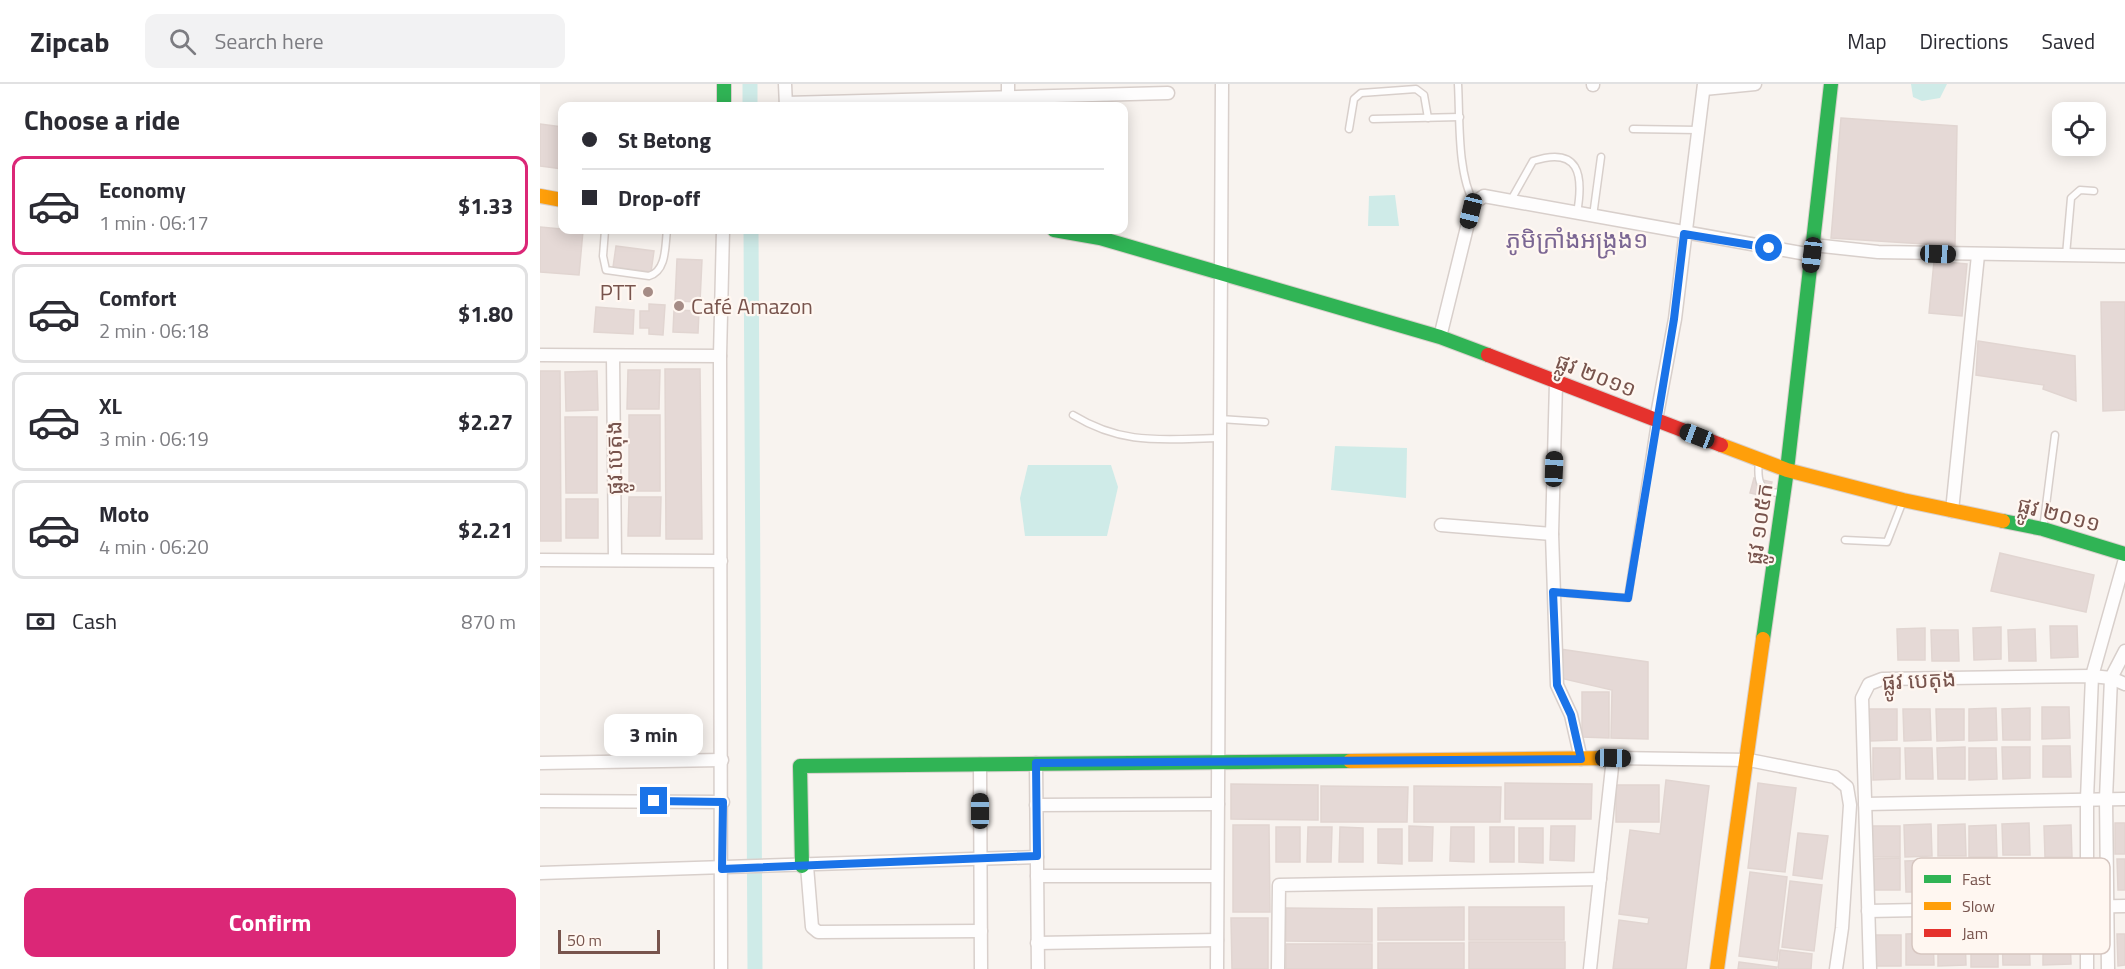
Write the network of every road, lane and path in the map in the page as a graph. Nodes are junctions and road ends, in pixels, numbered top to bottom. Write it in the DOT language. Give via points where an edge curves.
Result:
graph roads {
  1 [pos="724,84"];
  2 [pos="785,84"];
  3 [pos="1008,84"];
  4 [pos="1221,84"];
  5 [pos="1458,84"];
  6 [pos="1755,84"];
  7 [pos="1831,84"];
  8 [pos="1704,87"];
  9 [pos="1168,93"];
  10 [pos="724,102"];
  11 [pos="786,102"];
  12 [pos="1008,102"];
  13 [pos="1024,102"];
  14 [pos="1460,117"];
  15 [pos="1428,118"];
  16 [pos="1373,119"];
  17 [pos="1349,129"];
  18 [pos="1633,129"];
  19 [pos="1698,130"];
  20 [pos="1601,158"];
  21 [pos="2094,191"];
  22 [pos="540,196"];
  23 [pos="558,199"];
  24 [pos="1511,201"];
  25 [pos="1474,203"];
  26 [pos="1577,213"];
  27 [pos="1593,216"];
  28 [pos="605,234"];
  29 [pos="666,234"];
  30 [pos="723,234"];
  31 [pos="1077,234"];
  32 [pos="1684,234"];
  33 [pos="1812,250"];
  34 [pos="1978,255"];
  35 [pos="2066,255"];
  36 [pos="2125,256"];
  37 [pos="1221,274"];
  38 [pos="1440,337"];
  39 [pos="540,355"];
  40 [pos="613,356"];
  41 [pos="720,356"];
  42 [pos="1556,383"];
  43 [pos="1073,415"];
  44 [pos="1220,419"];
  45 [pos="1656,420"];
  46 [pos="1265,422"];
  47 [pos="2055,435"];
  48 [pos="1220,438"];
  49 [pos="1759,459"];
  50 [pos="1787,470"];
  51 [pos="1784,493"];
  52 [pos="1903,500"];
  53 [pos="1952,512"];
  54 [pos="1442,525"];
  55 [pos="2043,530"];
  56 [pos="1552,534"];
  57 [pos="1845,540"];
  58 [pos="2125,554"];
  59 [pos="2125,559"];
  60 [pos="540,560"];
  61 [pos="615,560"];
  62 [pos="721,561"];
  63 [pos="1553,592"];
  64 [pos="2125,651"];
  65 [pos="2092,676"];
  66 [pos="2111,678"];
  67 [pos="2125,684"];
  68 [pos="1613,758"];
  69 [pos="1581,759"];
  70 [pos="722,760"];
  71 [pos="1749,760"];
  72 [pos="1218,761"];
  73 [pos="540,763"];
  74 [pos="1036,763"];
  75 [pos="980,764"];
  76 [pos="2088,799"];
  77 [pos="2106,799"];
  78 [pos="2125,799"];
  79 [pos="540,801"];
  80 [pos="723,802"];
  81 [pos="1218,804"];
  82 [pos="1865,804"];
  83 [pos="1036,805"];
  84 [pos="1037,856"];
  85 [pos="2088,858"];
  86 [pos="2107,858"];
  87 [pos="981,859"];
  88 [pos="805,866"];
  89 [pos="722,869"];
  90 [pos="540,873"];
  91 [pos="1037,876"];
  92 [pos="1218,876"];
  93 [pos="1600,879"];
  94 [pos="1912,910"];
  95 [pos="1868,911"];
  96 [pos="981,931"];
  97 [pos="1217,940"];
  98 [pos="1037,943"];
  99 [pos="2087,954"];
  100 [pos="2108,954"];
  101 [pos="721,969"];
  102 [pos="981,969"];
  103 [pos="1038,969"];
  104 [pos="1217,969"];
  105 [pos="1278,969"];
  106 [pos="1590,969"];
  107 [pos="1717,969"];
  108 [pos="1836,969"];
  109 [pos="1870,969"];
  110 [pos="2087,969"];
  111 [pos="2108,969"];
  1 -- 10 [label="main road"];
  2 -- 11 [label="street"];
  3 -- 12 [label="street"];
  4 -- 37 [label="street"];
  5 -- 14 [label="lane"];
  6 -- 8 [label="street"];
  7 -- 33 [label="main road, ផ្លូវ ១០៥ក"];
  8 -- 19 [label="street"];
  9 -- 13 [label="street"];
  14 -- 15 [label="lane"];
  14 -- 25 [label="lane" via="1464,174"];
  15 -- 16 [label="lane"];
  15 -- 17 [label="lane" via="1424,95 1416,89 1361,93 1354,99"];
  18 -- 19 [label="lane"];
  19 -- 32 [label="street"];
  20 -- 27 [label="lane"];
  21 -- 35 [label="lane" via="2080,190 2071,198"];
  22 -- 23 [label="main road"];
  24 -- 25 [label="street" via="1484,196"];
  24 -- 26 [label="street"];
  24 -- 26 [label="lane" via="1533,161 1565,157 1578,169 1581,190"];
  25 -- 38 [label="street"];
  26 -- 27 [label="street"];
  27 -- 32 [label="street"];
  28 -- 29 [label="lane" via="606,270 650,276 662,266"];
  30 -- 41 [label="street"];
  31 -- 37 [label="main road, ផ្លូវ ២០១១"];
  32 -- 33 [label="street"];
  32 -- 45 [label="street"];
  33 -- 34 [label="street"];
  33 -- 50 [label="main road, ផ្លូវ ១០៥ក"];
  34 -- 35 [label="street"];
  34 -- 53 [label="street"];
  35 -- 36 [label="street"];
  37 -- 38 [label="main road, ផ្លូវ ២០១១"];
  37 -- 44 [label="street"];
  38 -- 42 [label="main road, ផ្លូវ ២០១១"];
  39 -- 40 [label="street"];
  40 -- 41 [label="street"];
  40 -- 61 [label="street, ផ្លូវ បេតុង"];
  41 -- 62 [label="street"];
  42 -- 45 [label="main road, ផ្លូវ ២០១១"];
  42 -- 56 [label="street"];
  43 -- 48 [label="lane" via="1116,436"];
  44 -- 46 [label="lane"];
  44 -- 48 [label="street"];
  45 -- 49 [label="main road, ផ្លូវ ២០១១"];
  45 -- 63 [label="lane" via="1628,598"];
  47 -- 55 [label="lane"];
  48 -- 72 [label="street"];
  49 -- 50 [label="main road, ផ្លូវ ២០១១"];
  49 -- 51 [label="lane" via="1760,486 1773,493"];
  50 -- 51 [label="main road, ផ្លូវ ១០៥ក"];
  50 -- 52 [label="main road, ផ្លូវ ២០១១"];
  51 -- 71 [label="main road, ផ្លូវ ១០៥ក"];
  52 -- 53 [label="main road, ផ្លូវ ២០១១"];
  52 -- 57 [label="lane" via="1887,542"];
  53 -- 55 [label="main road, ផ្លូវ ២០១១"];
  54 -- 56 [label="street"];
  55 -- 58 [label="main road, ផ្លូវ ២០១១"];
  56 -- 63 [label="street"];
  59 -- 65 [label="street"];
  60 -- 61 [label="street"];
  61 -- 62 [label="street"];
  62 -- 70 [label="street"];
  63 -- 69 [label="street" via="1557,685 1571,715"];
  64 -- 66 [label="street"];
  65 -- 66 [label="street, ផ្លូវ បេតុង"];
  65 -- 76 [label="street"];
  65 -- 82 [label="street, ផ្លូវ បេតុង" via="1882,679 1869,684 1862,698"];
  66 -- 67 [label="street, ផ្លូវ បេតុង"];
  66 -- 77 [label="street"];
  68 -- 69 [label="main road"];
  68 -- 71 [label="street"];
  68 -- 93 [label="street"];
  69 -- 72 [label="main road"];
  70 -- 73 [label="street"];
  70 -- 80 [label="street"];
  71 -- 107 [label="main road, ផ្លូវ ១០៥ក"];
  71 -- 108 [label="street" via="1835,777 1847,787 1850,805"];
  72 -- 74 [label="main road"];
  72 -- 81 [label="street"];
  74 -- 75 [label="main road"];
  74 -- 83 [label="street"];
  75 -- 87 [label="street"];
  75 -- 88 [label="main road" via="800,766"];
  76 -- 77 [label="street"];
  76 -- 82 [label="street"];
  76 -- 85 [label="street"];
  77 -- 78 [label="street"];
  77 -- 86 [label="street"];
  79 -- 80 [label="street"];
  80 -- 89 [label="street"];
  81 -- 83 [label="street"];
  81 -- 92 [label="street"];
  82 -- 95 [label="street, ផ្លូវ បេតុង"];
  83 -- 84 [label="street"];
  84 -- 87 [label="street"];
  84 -- 91 [label="street"];
  87 -- 88 [label="street"];
  87 -- 96 [label="street"];
  88 -- 89 [label="street"];
  88 -- 96 [label="street" via="812,927 818,932"];
  89 -- 90 [label="street"];
  89 -- 101 [label="street"];
  91 -- 92 [label="street"];
  91 -- 98 [label="street"];
  92 -- 97 [label="street"];
  93 -- 105 [label="street" via="1279,885"];
  93 -- 106 [label="street"];
  94 -- 95 [label="street"];
  95 -- 109 [label="street, ផ្លូវ បេតុង"];
  96 -- 102 [label="street"];
  97 -- 98 [label="street"];
  97 -- 104 [label="street"];
  98 -- 103 [label="street"];
  99 -- 110 [label="street"];
  100 -- 111 [label="street"];
}
